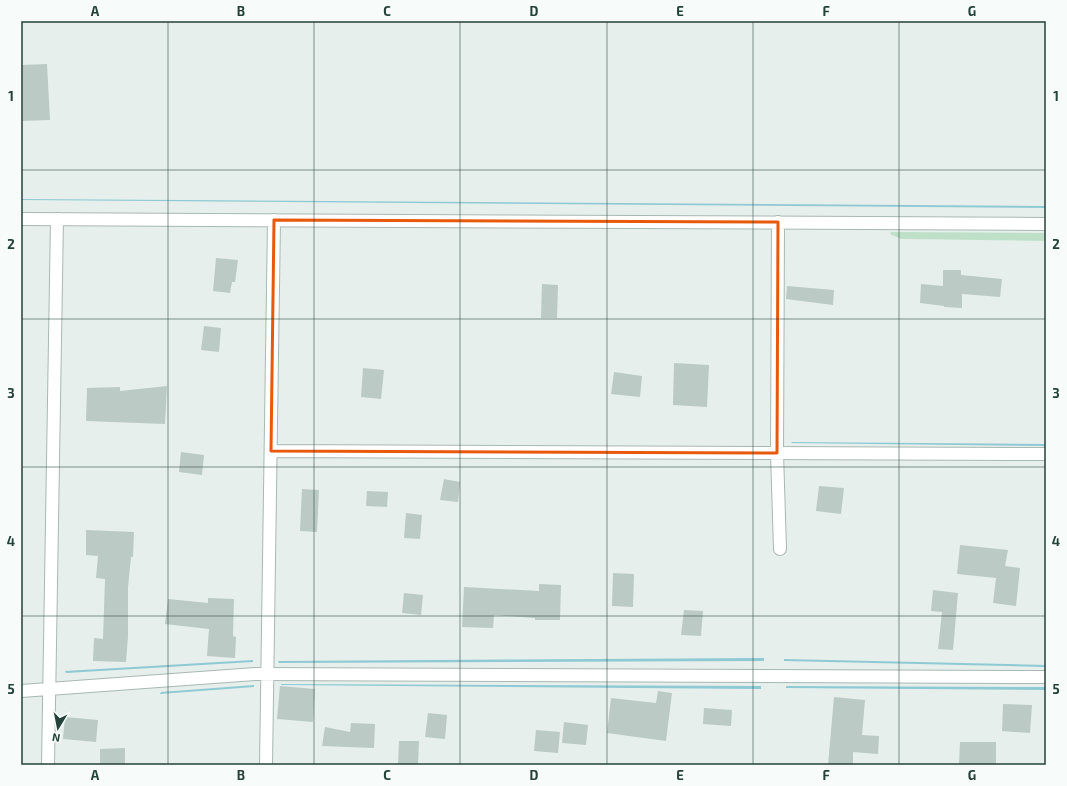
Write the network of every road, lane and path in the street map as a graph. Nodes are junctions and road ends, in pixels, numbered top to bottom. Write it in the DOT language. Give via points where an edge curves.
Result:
graph roads {
  1 [pos="21,219"];
  2 [pos="56,219"];
  3 [pos="274,220"];
  4 [pos="778,222"];
  5 [pos="1046,224"];
  6 [pos="271,451"];
  7 [pos="777,453"];
  8 [pos="1046,454"];
  9 [pos="780,549"];
  10 [pos="267,674"];
  11 [pos="1046,677"];
  12 [pos="50,689"];
  13 [pos="21,691"];
  14 [pos="48,765"];
  15 [pos="266,765"];
  1 -- 2 [label="street"];
  2 -- 3 [label="street"];
  2 -- 12 [label="street"];
  3 -- 4 [label="street"];
  3 -- 6 [label="street"];
  4 -- 5 [label="street"];
  4 -- 7 [label="street"];
  6 -- 7 [label="street"];
  6 -- 10 [label="street"];
  7 -- 8 [label="street"];
  7 -- 9 [label="street"];
  10 -- 11 [label="street"];
  10 -- 12 [label="street"];
  10 -- 15 [label="street"];
  12 -- 13 [label="street"];
  12 -- 14 [label="street"];
}
